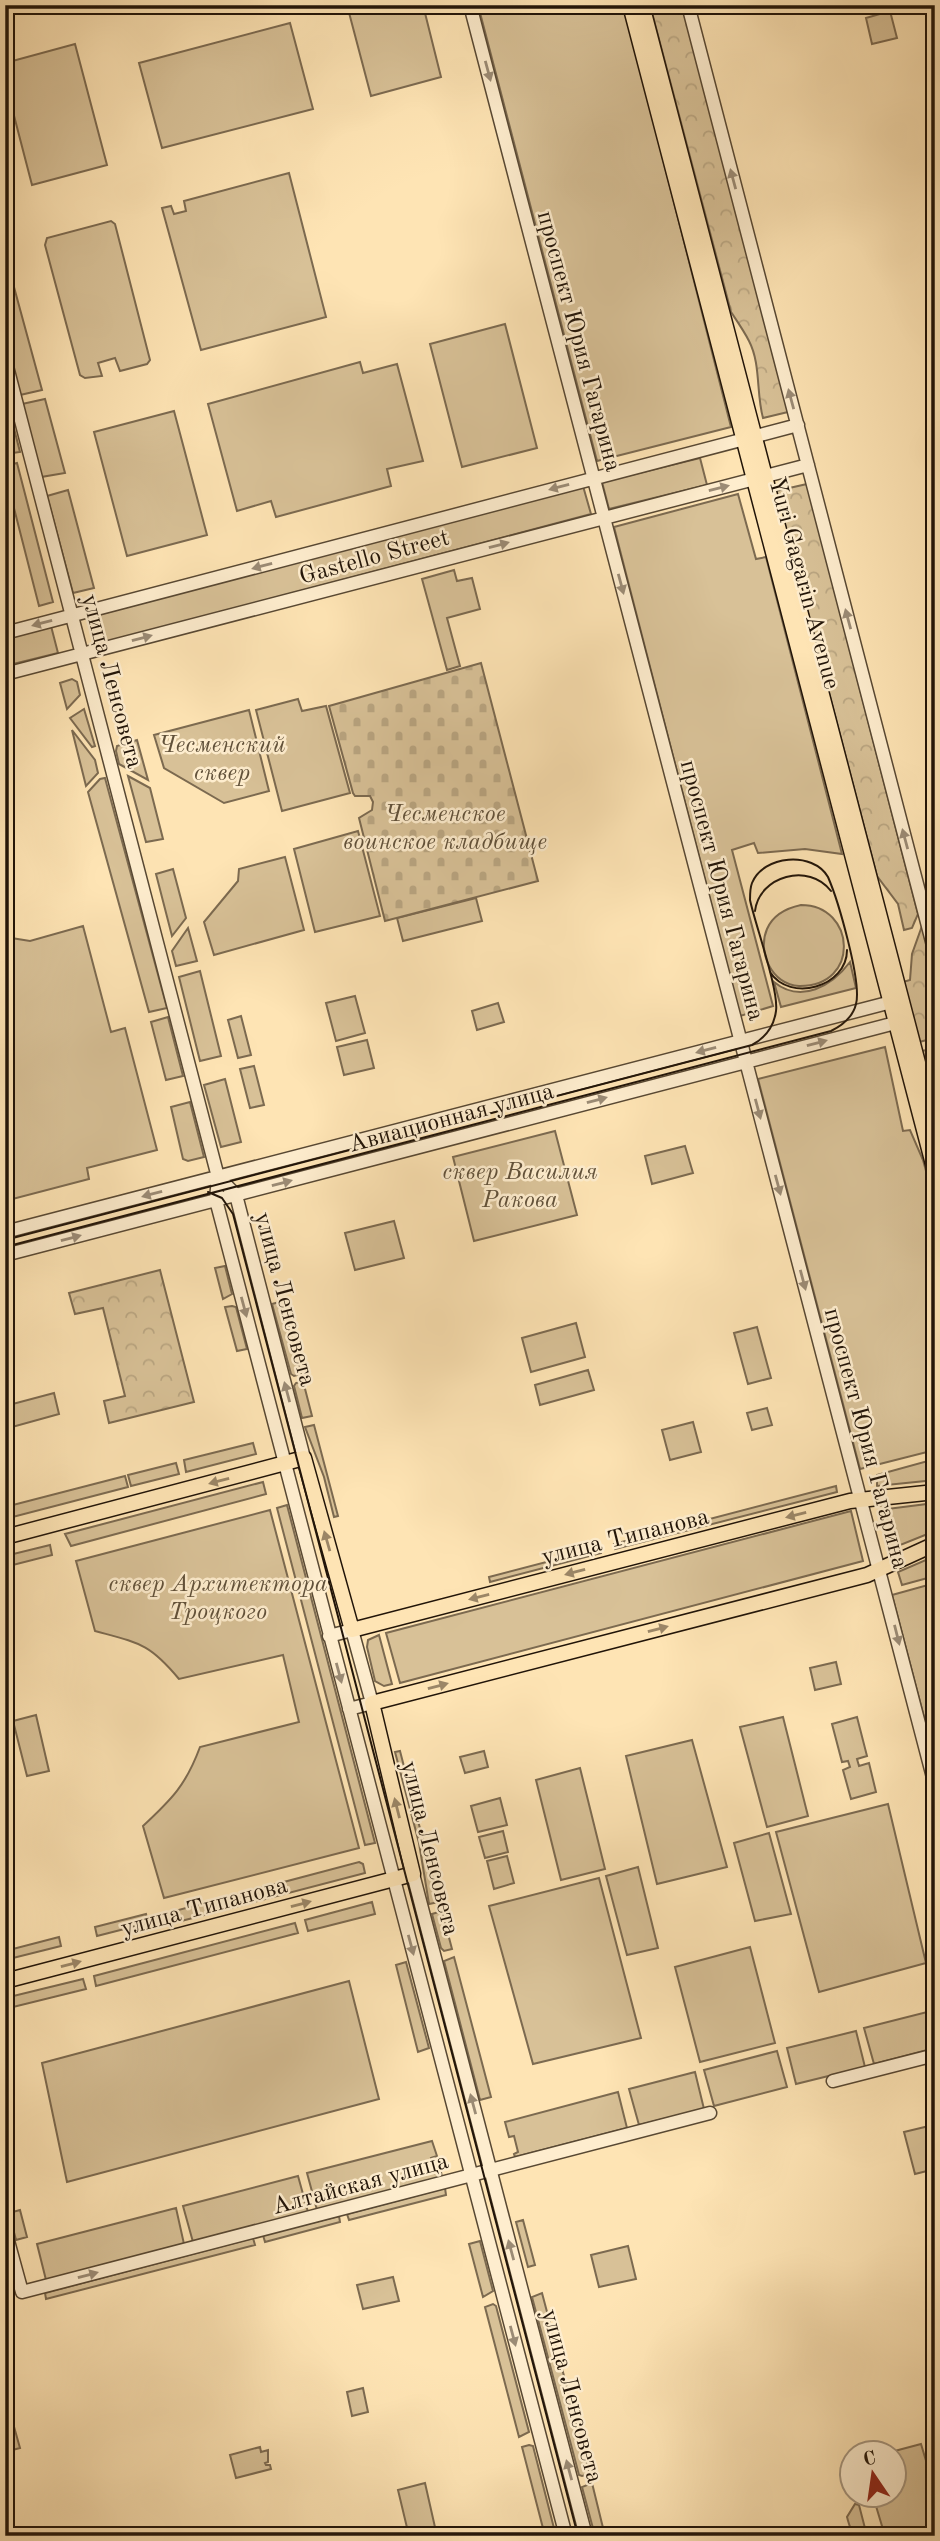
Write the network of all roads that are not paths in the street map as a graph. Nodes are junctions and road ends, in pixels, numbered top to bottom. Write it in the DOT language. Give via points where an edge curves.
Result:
graph roads {
  1 [pos="470,5"];
  2 [pos="630,5"];
  3 [pos="642,5"];
  4 [pos="688,5"];
  5 [pos="5,359"];
  6 [pos="797,425"];
  7 [pos="749,438"];
  8 [pos="808,465"];
  9 [pos="759,477"];
  10 [pos="594,478"];
  11 [pos="604,518"];
  12 [pos="72,615"];
  13 [pos="5,633"];
  14 [pos="82,653"];
  15 [pos="5,674"];
  16 [pos="935,953"];
  17 [pos="896,1000"];
  18 [pos="901,1021"];
  19 [pos="740,1041"];
  20 [pos="746,1062"];
  21 [pos="935,1128"];
  22 [pos="935,1172"];
  23 [pos="218,1177"];
  24 [pos="236,1195"];
  25 [pos="216,1200"];
  26 [pos="5,1232"];
  27 [pos="5,1255"];
  28 [pos="304,1458"];
  29 [pos="285,1464"];
  30 [pos="935,1492"];
  31 [pos="862,1500"];
  32 [pos="5,1537"];
  33 [pos="935,1544"];
  34 [pos="880,1569"];
  35 [pos="352,1630"];
  36 [pos="330,1636"];
  37 [pos="372,1703"];
  38 [pos="349,1709"];
  39 [pos="935,1785"];
  40 [pos="413,1874"];
  41 [pos="394,1880"];
  42 [pos="5,1981"];
  43 [pos="935,2055"];
  44 [pos="833,2081"];
  45 [pos="710,2113"];
  46 [pos="491,2170"];
  47 [pos="471,2175"];
  48 [pos="5,2230"];
  49 [pos="566,2536"];
  50 [pos="586,2536"];
  1 -- 10 [label="street, проспект Юрия Гагарина, one-way"];
  2 -- 7 [label="main road, Yuri Gagarin Avenue"];
  3 -- 7 [label="main road, Yuri Gagarin Avenue"];
  6 -- 4 [label="street, Yuri Gagarin Avenue, one-way"];
  5 -- 12 [label="street, улица Ленсовета"];
  6 -- 7 [label="street"];
  6 -- 8 [label="street, Yuri Gagarin Avenue"];
  7 -- 9 [label="main road, Yuri Gagarin Avenue"];
  7 -- 10 [label="street, Gastello Street"];
  8 -- 9 [label="street"];
  16 -- 8 [label="street, Yuri Gagarin Avenue, one-way"];
  11 -- 9 [label="street, Gastello Street, one-way"];
  9 -- 17 [label="main road, Yuri Gagarin Avenue"];
  10 -- 11 [label="street, проспект Юрия Гагарина"];
  10 -- 12 [label="street, Gastello Street, one-way"];
  14 -- 11 [label="street, Gastello Street, one-way"];
  11 -- 19 [label="street, проспект Юрия Гагарина, one-way"];
  12 -- 13 [label="street, Gastello Street, one-way"];
  12 -- 14 [label="street, улица Ленсовета"];
  14 -- 15 [label="street, Gastello Street"];
  14 -- 23 [label="street, улица Ленсовета"];
  17 -- 18 [label="main road, Yuri Gagarin Avenue"];
  17 -- 19 [label="street, Авиационная улица"];
  20 -- 18 [label="street, Авиационная улица, one-way"];
  18 -- 21 [label="main road, Yuri Gagarin Avenue"];
  18 -- 22 [label="main road, Yuri Gagarin Avenue"];
  19 -- 20 [label="street, проспект Юрия Гагарина"];
  19 -- 23 [label="street, Авиационная улица, one-way"];
  24 -- 20 [label="street, Авиационная улица, one-way"];
  20 -- 31 [label="street, проспект Юрия Гагарина, one-way"];
  23 -- 24 [label="street, улица Ленсовета"];
  23 -- 25 [label="street, улица Ленсовета"];
  23 -- 26 [label="street, Авиационная улица, one-way"];
  24 -- 25 [label="street, Авиационная улица"];
  28 -- 24 [label="street, улица Ленсовета, one-way"];
  27 -- 25 [label="street, Авиационная улица, one-way"];
  25 -- 29 [label="street, улица Ленсовета, one-way"];
  28 -- 29 [label="main road"];
  35 -- 28 [label="main road, улица Ленсовета, one-way"];
  29 -- 32 [label="main road, one-way"];
  29 -- 36 [label="street, улица Ленсовета"];
  30 -- 31 [label="main road, улица Типанова"];
  31 -- 34 [label="street, проспект Юрия Гагарина"];
  31 -- 35 [label="main road, улица Типанова, one-way"];
  33 -- 34 [label="main road"];
  37 -- 34 [label="main road, one-way"];
  34 -- 39 [label="street, проспект Юрия Гагарина, one-way"];
  35 -- 36 [label="street, улица Типанова"];
  35 -- 37 [label="street, улица Ленсовета"];
  36 -- 38 [label="street, улица Ленсовета, one-way"];
  37 -- 38 [label="street"];
  40 -- 37 [label="main road, улица Ленсовета, one-way"];
  38 -- 41 [label="street, улица Ленсовета"];
  40 -- 41 [label="main road, улица Типанова"];
  46 -- 40 [label="street, улица Ленсовета, one-way"];
  42 -- 41 [label="main road, улица Типанова, one-way"];
  41 -- 47 [label="street, улица Ленсовета, one-way"];
  43 -- 44 [label="street"];
  45 -- 46 [label="street, Алтайская улица"];
  46 -- 47 [label="street, Алтайская улица"];
  50 -- 46 [label="street, улица Ленсовета, one-way"];
  48 -- 47 [label="street, Алтайская улица, one-way" via="22,2292"];
  47 -- 49 [label="street, улица Ленсовета, one-way"];
}
